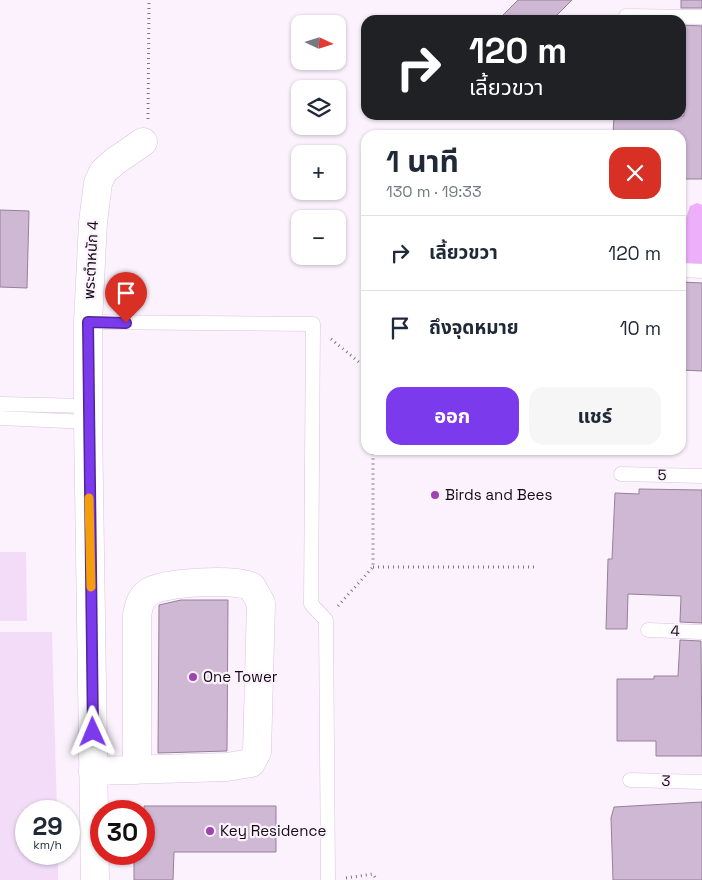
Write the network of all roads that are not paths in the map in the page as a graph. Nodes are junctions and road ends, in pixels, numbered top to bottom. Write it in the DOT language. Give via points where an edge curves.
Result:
graph roads {
  1 [pos="686,17"];
  2 [pos="702,17"];
  3 [pos="143,142"];
  4 [pos="686,270"];
  5 [pos="702,271"];
  6 [pos="88,322"];
  7 [pos="0,404"];
  8 [pos="88,414"];
  9 [pos="0,418"];
  10 [pos="621,474"];
  11 [pos="702,476"];
  12 [pos="648,630"];
  13 [pos="702,632"];
  14 [pos="137,770"];
  15 [pos="93,771"];
  16 [pos="630,780"];
  17 [pos="702,782"];
  18 [pos="95,880"];
  19 [pos="328,880"];
  1 -- 2 [label="lane"];
  3 -- 6 [label="street, พระตำหนัก 4" via="103,172 98,183"];
  4 -- 5 [label="lane"];
  6 -- 8 [label="street, พระตำหนัก 4"];
  6 -- 19 [label="lane" via="313,324 311,604 326,620"];
  7 -- 8 [label="lane"];
  8 -- 9 [label="lane"];
  8 -- 15 [label="street, พระตำหนัก 4"];
  10 -- 11 [label="lane, 5"];
  12 -- 13 [label="lane, 4"];
  14 -- 14 [label="street" via="137,624 142,598 150,591 173,585 235,582 252,587 261,603 255,758 251,763 238,766"];
  14 -- 15 [label="street"];
  15 -- 18 [label="street, พระตำหนัก 4"];
  16 -- 17 [label="lane, 3"];
}
